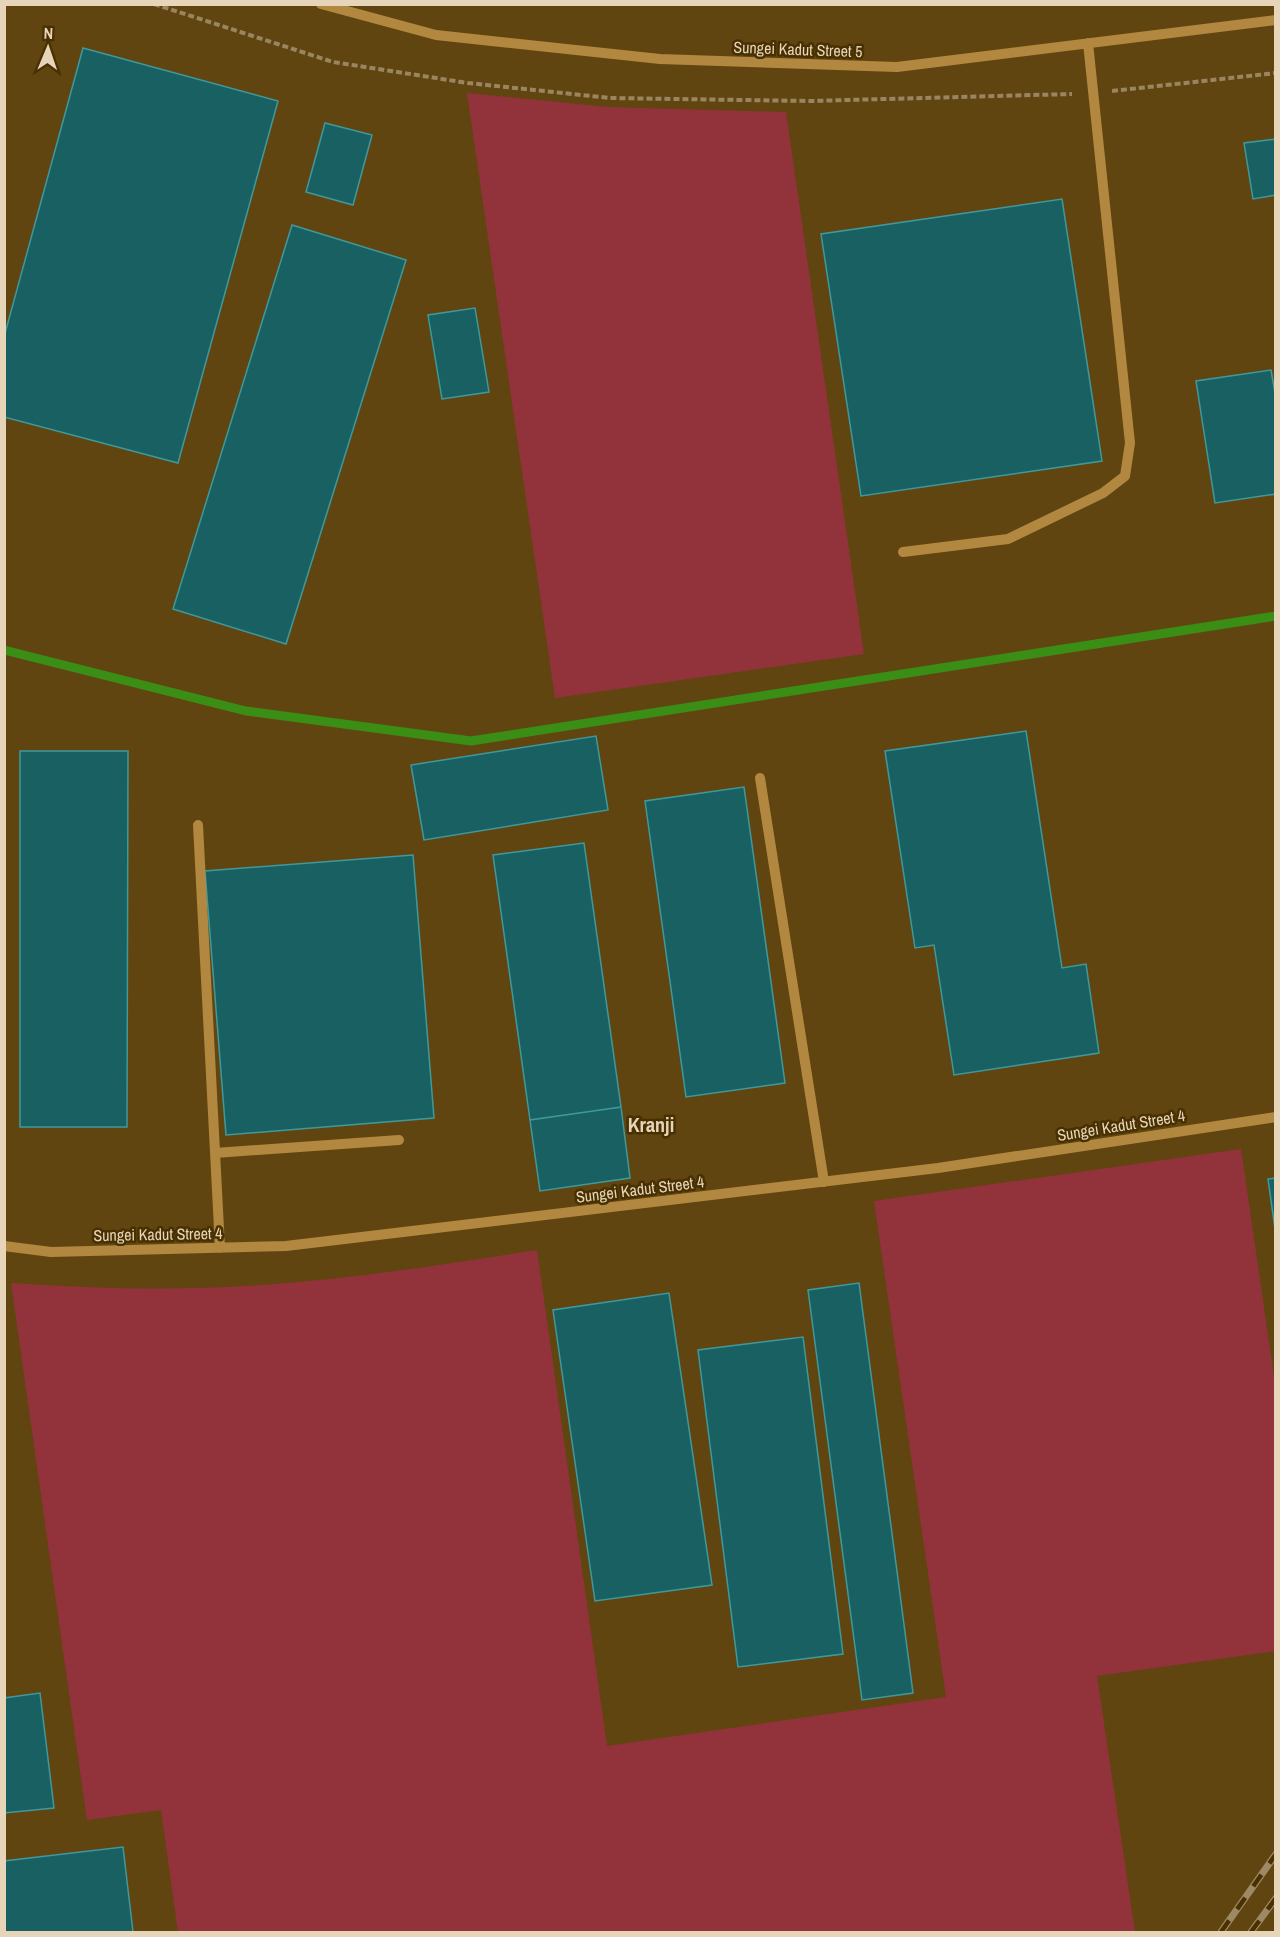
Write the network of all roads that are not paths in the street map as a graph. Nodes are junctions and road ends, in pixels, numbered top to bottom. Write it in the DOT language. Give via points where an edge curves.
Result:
graph roads {
  1 [pos="321,4"];
  2 [pos="1275,20"];
  3 [pos="1088,43"];
  4 [pos="903,552"];
  5 [pos="760,778"];
  6 [pos="198,825"];
  7 [pos="1275,1117"];
  8 [pos="399,1140"];
  9 [pos="215,1153"];
  10 [pos="824,1182"];
  11 [pos="4,1246"];
  12 [pos="220,1248"];
  1 -- 3 [label="street, Sungei Kadut Street 5" via="436,35 660,59 897,67"];
  2 -- 3 [label="street, Sungei Kadut Street 5"];
  3 -- 4 [label="street" via="1130,443 1125,476 1103,493 1008,539"];
  5 -- 10 [label="street"];
  6 -- 9 [label="street"];
  7 -- 10 [label="street, Sungei Kadut Street 4"];
  8 -- 9 [label="street"];
  9 -- 12 [label="street"];
  10 -- 12 [label="street, Sungei Kadut Street 4" via="286,1246"];
  11 -- 12 [label="street, Sungei Kadut Street 4" via="51,1252"];
}
